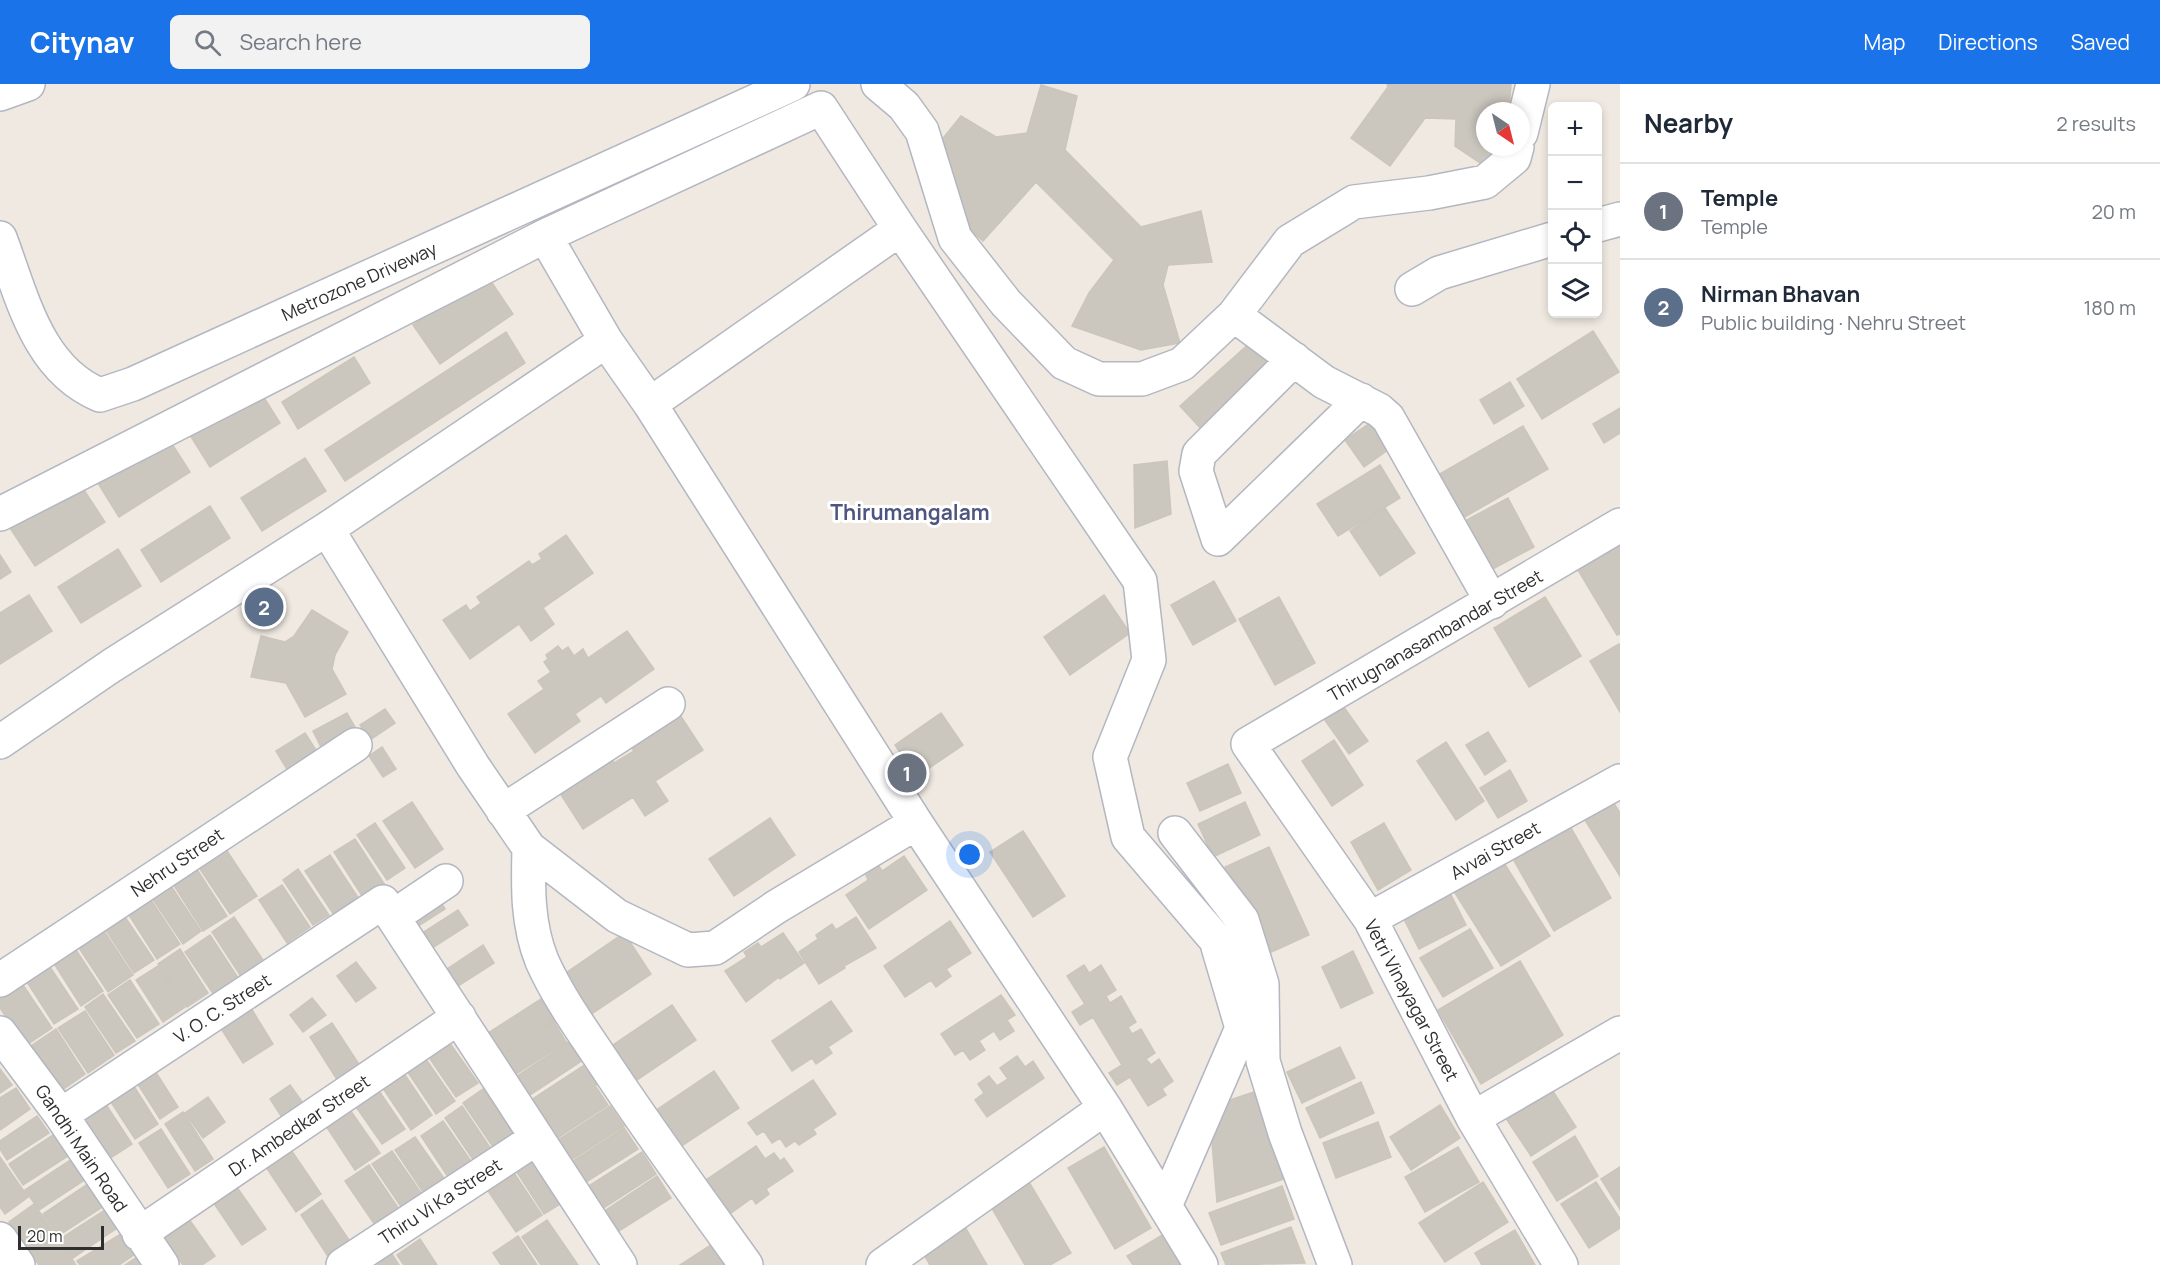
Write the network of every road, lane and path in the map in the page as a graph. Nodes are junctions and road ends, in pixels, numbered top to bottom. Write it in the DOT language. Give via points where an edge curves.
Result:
graph roads {
  1 [pos="28,84"];
  2 [pos="793,84"];
  3 [pos="878,84"];
  4 [pos="1533,84"];
  5 [pos="0,94"];
  6 [pos="1529,102"];
  7 [pos="1515,156"];
  8 [pos="1620,219"];
  9 [pos="1602,224"];
  10 [pos="900,230"];
  11 [pos="545,236"];
  12 [pos="0,238"];
  13 [pos="1548,240"];
  14 [pos="1412,289"];
  15 [pos="1234,315"];
  16 [pos="606,341"];
  17 [pos="1294,359"];
  18 [pos="1361,400"];
  19 [pos="650,404"];
  20 [pos="0,514"];
  21 [pos="1620,525"];
  22 [pos="327,529"];
  23 [pos="1492,602"];
  24 [pos="668,704"];
  25 [pos="2,737"];
  26 [pos="1248,744"];
  27 [pos="355,745"];
  28 [pos="1620,781"];
  29 [pos="503,811"];
  30 [pos="915,823"];
  31 [pos="1175,833"];
  32 [pos="529,848"];
  33 [pos="446,881"];
  34 [pos="389,909"];
  35 [pos="1370,919"];
  36 [pos="0,980"];
  37 [pos="459,1017"];
  38 [pos="0,1033"];
  39 [pos="1620,1033"];
  40 [pos="1105,1108"];
  41 [pos="61,1115"];
  42 [pos="1473,1118"];
  43 [pos="537,1138"];
  44 [pos="1165,1206"];
  45 [pos="140,1234"];
  46 [pos="0,1239"];
  47 [pos="613,1262"];
  48 [pos="18,1265"];
  49 [pos="162,1265"];
  50 [pos="343,1265"];
  51 [pos="746,1265"];
  52 [pos="883,1265"];
  53 [pos="1201,1265"];
  54 [pos="1335,1265"];
  55 [pos="1561,1265"];
  1 -- 5 [label="street"];
  2 -- 12 [label="street, Metrozone Driveway" via="133,384 100,395 81,387 56,366 32,324"];
  3 -- 15 [label="street" via="904,106 922,131 955,238 1006,303 1064,363 1099,379 1142,379 1182,364"];
  4 -- 6 [label="street"];
  7 -- 15 [label="street" via="1485,182 1354,202 1290,241"];
  8 -- 9 [label="street"];
  10 -- 11 [label="street" via="821,108"];
  10 -- 19 [label="street"];
  10 -- 44 [label="street" via="1140,581 1149,660 1110,758 1128,837 1216,940 1242,1028"];
  11 -- 16 [label="street"];
  11 -- 20 [label="street"];
  13 -- 14 [label="street" via="1439,273"];
  15 -- 17 [label="street"];
  16 -- 19 [label="street"];
  16 -- 22 [label="street"];
  17 -- 18 [label="street" via="1324,382"];
  17 -- 18 [label="street" via="1199,454 1196,471 1218,538"];
  18 -- 23 [label="street" via="1388,418"];
  19 -- 30 [label="street"];
  21 -- 23 [label="street, Thirugnanasambandar Street"];
  22 -- 25 [label="street"];
  22 -- 29 [label="street"];
  23 -- 26 [label="street, Thirugnanasambandar Street"];
  24 -- 29 [label="street"];
  26 -- 35 [label="street, Vetri Vinayagar Street"];
  27 -- 36 [label="street, Nehru Street"];
  28 -- 35 [label="street, Avvai Street"];
  29 -- 32 [label="street"];
  30 -- 32 [label="street" via="715,948 688,950 617,916"];
  30 -- 40 [label="street"];
  31 -- 54 [label="street" via="1242,920 1262,984 1263,1062"];
  32 -- 51 [label="street" via="527,897 531,923 542,960 562,1000"];
  33 -- 34 [label="street, V. O. C. Street"];
  34 -- 37 [label="street"];
  34 -- 41 [label="street, V. O. C. Street"];
  35 -- 42 [label="street, Vetri Vinayagar Street"];
  37 -- 43 [label="street"];
  37 -- 45 [label="street, Dr. Ambedkar Street"];
  38 -- 41 [label="street, Gandhi Main Road"];
  39 -- 42 [label="street"];
  40 -- 44 [label="street"];
  40 -- 52 [label="street"];
  41 -- 45 [label="street, Gandhi Main Road"];
  42 -- 55 [label="street, Vetri Vinayagar Street"];
  43 -- 47 [label="street"];
  43 -- 50 [label="street, Thiru Vi Ka Street"];
  44 -- 53 [label="street"];
  45 -- 49 [label="street, Gandhi Main Road"];
  46 -- 48 [label="street"];
}
